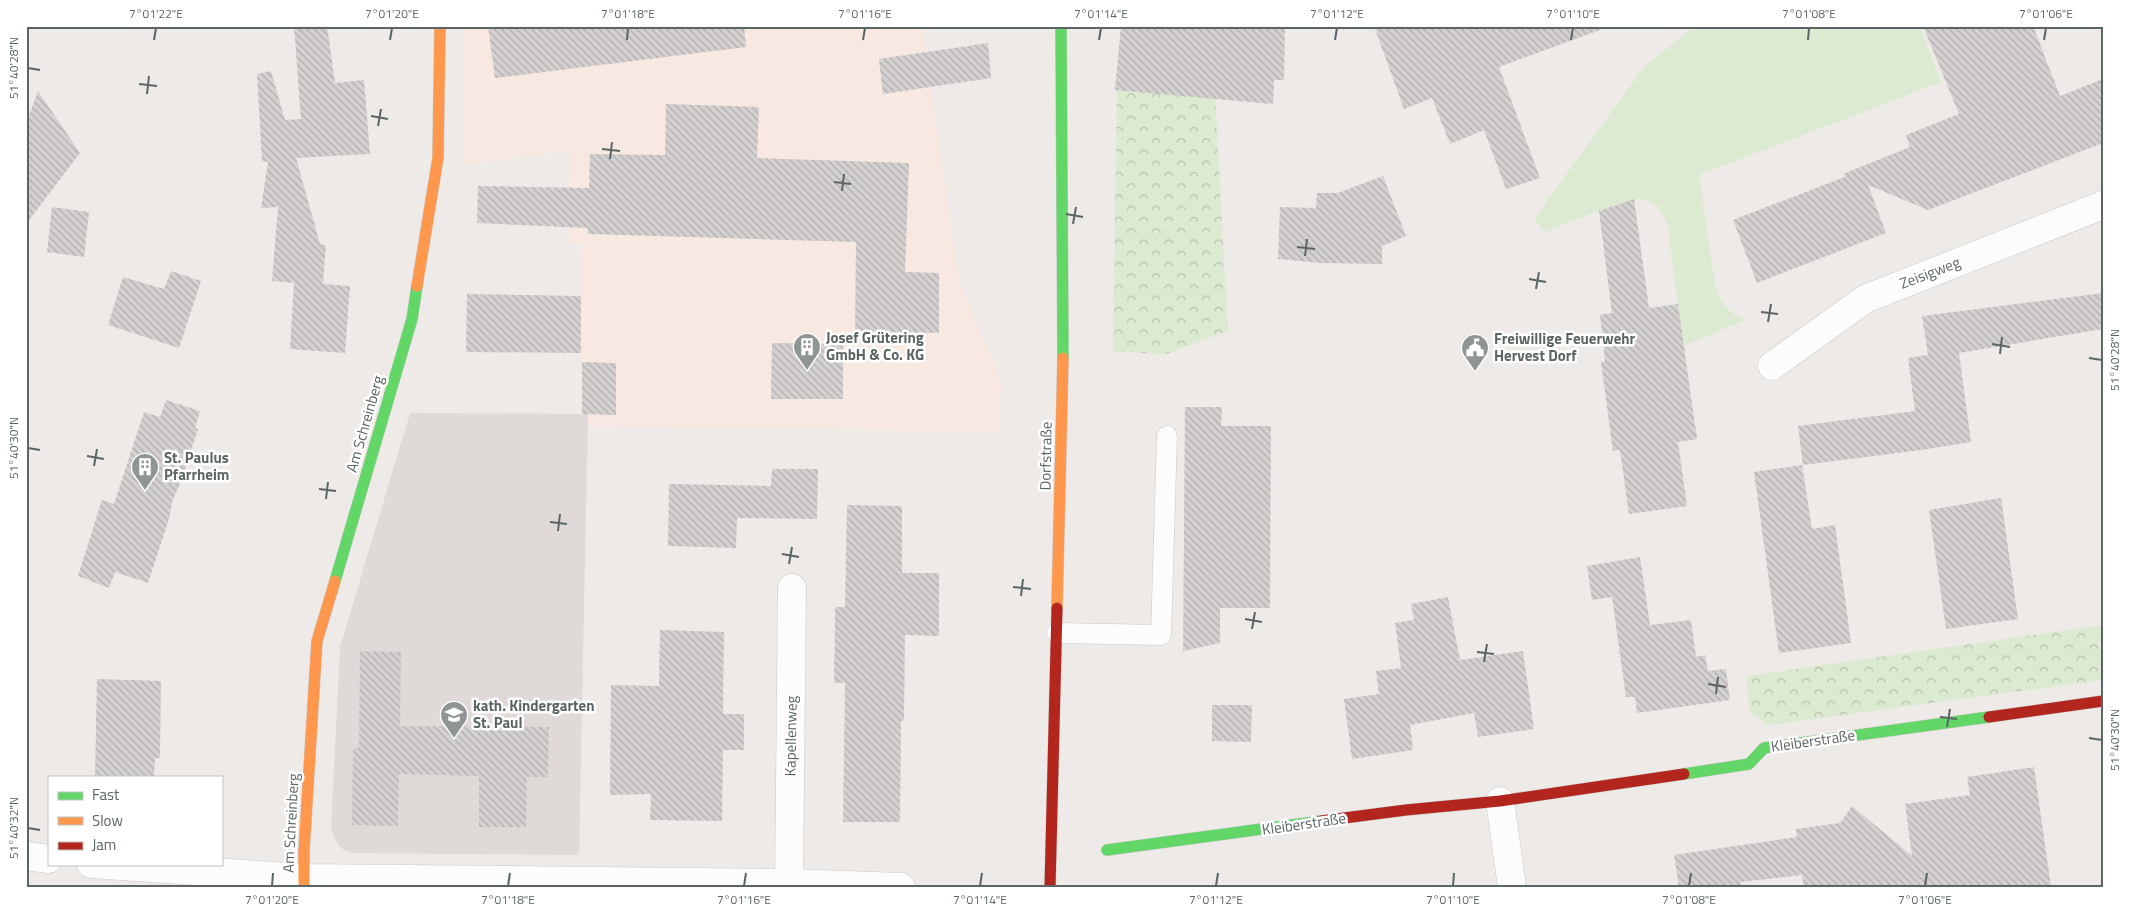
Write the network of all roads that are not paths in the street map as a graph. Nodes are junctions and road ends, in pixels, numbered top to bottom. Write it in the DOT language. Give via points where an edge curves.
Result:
graph roads {
  1 [pos="440,26"];
  2 [pos="1061,26"];
  3 [pos="2103,205"];
  4 [pos="1772,366"];
  5 [pos="1167,436"];
  6 [pos="792,588"];
  7 [pos="1057,633"];
  8 [pos="2103,701"];
  9 [pos="1500,801"];
  10 [pos="1108,850"];
  11 [pos="26,856"];
  12 [pos="48,859"];
  13 [pos="115,866"];
  14 [pos="304,882"];
  15 [pos="789,883"];
  16 [pos="901,887"];
  17 [pos="1050,887"];
  18 [pos="1512,887"];
  1 -- 14 [label="street, Am Schreinberg" via="438,158 412,319 317,640"];
  2 -- 7 [label="street, Dorfstraße" via="1063,384"];
  3 -- 4 [label="street, Zeisigweg" via="1865,299"];
  5 -- 7 [label="lane" via="1161,635"];
  6 -- 15 [label="street, Kapellenweg"];
  7 -- 17 [label="street, Dorfstraße"];
  8 -- 9 [label="street, Kleiberstraße" via="1764,748 1749,764"];
  9 -- 10 [label="street, Kleiberstraße" via="1406,810"];
  9 -- 18 [label="street"];
  11 -- 12 [label="street"];
  13 -- 14 [label="street"];
  14 -- 15 [label="street"];
  15 -- 16 [label="street"];
}
